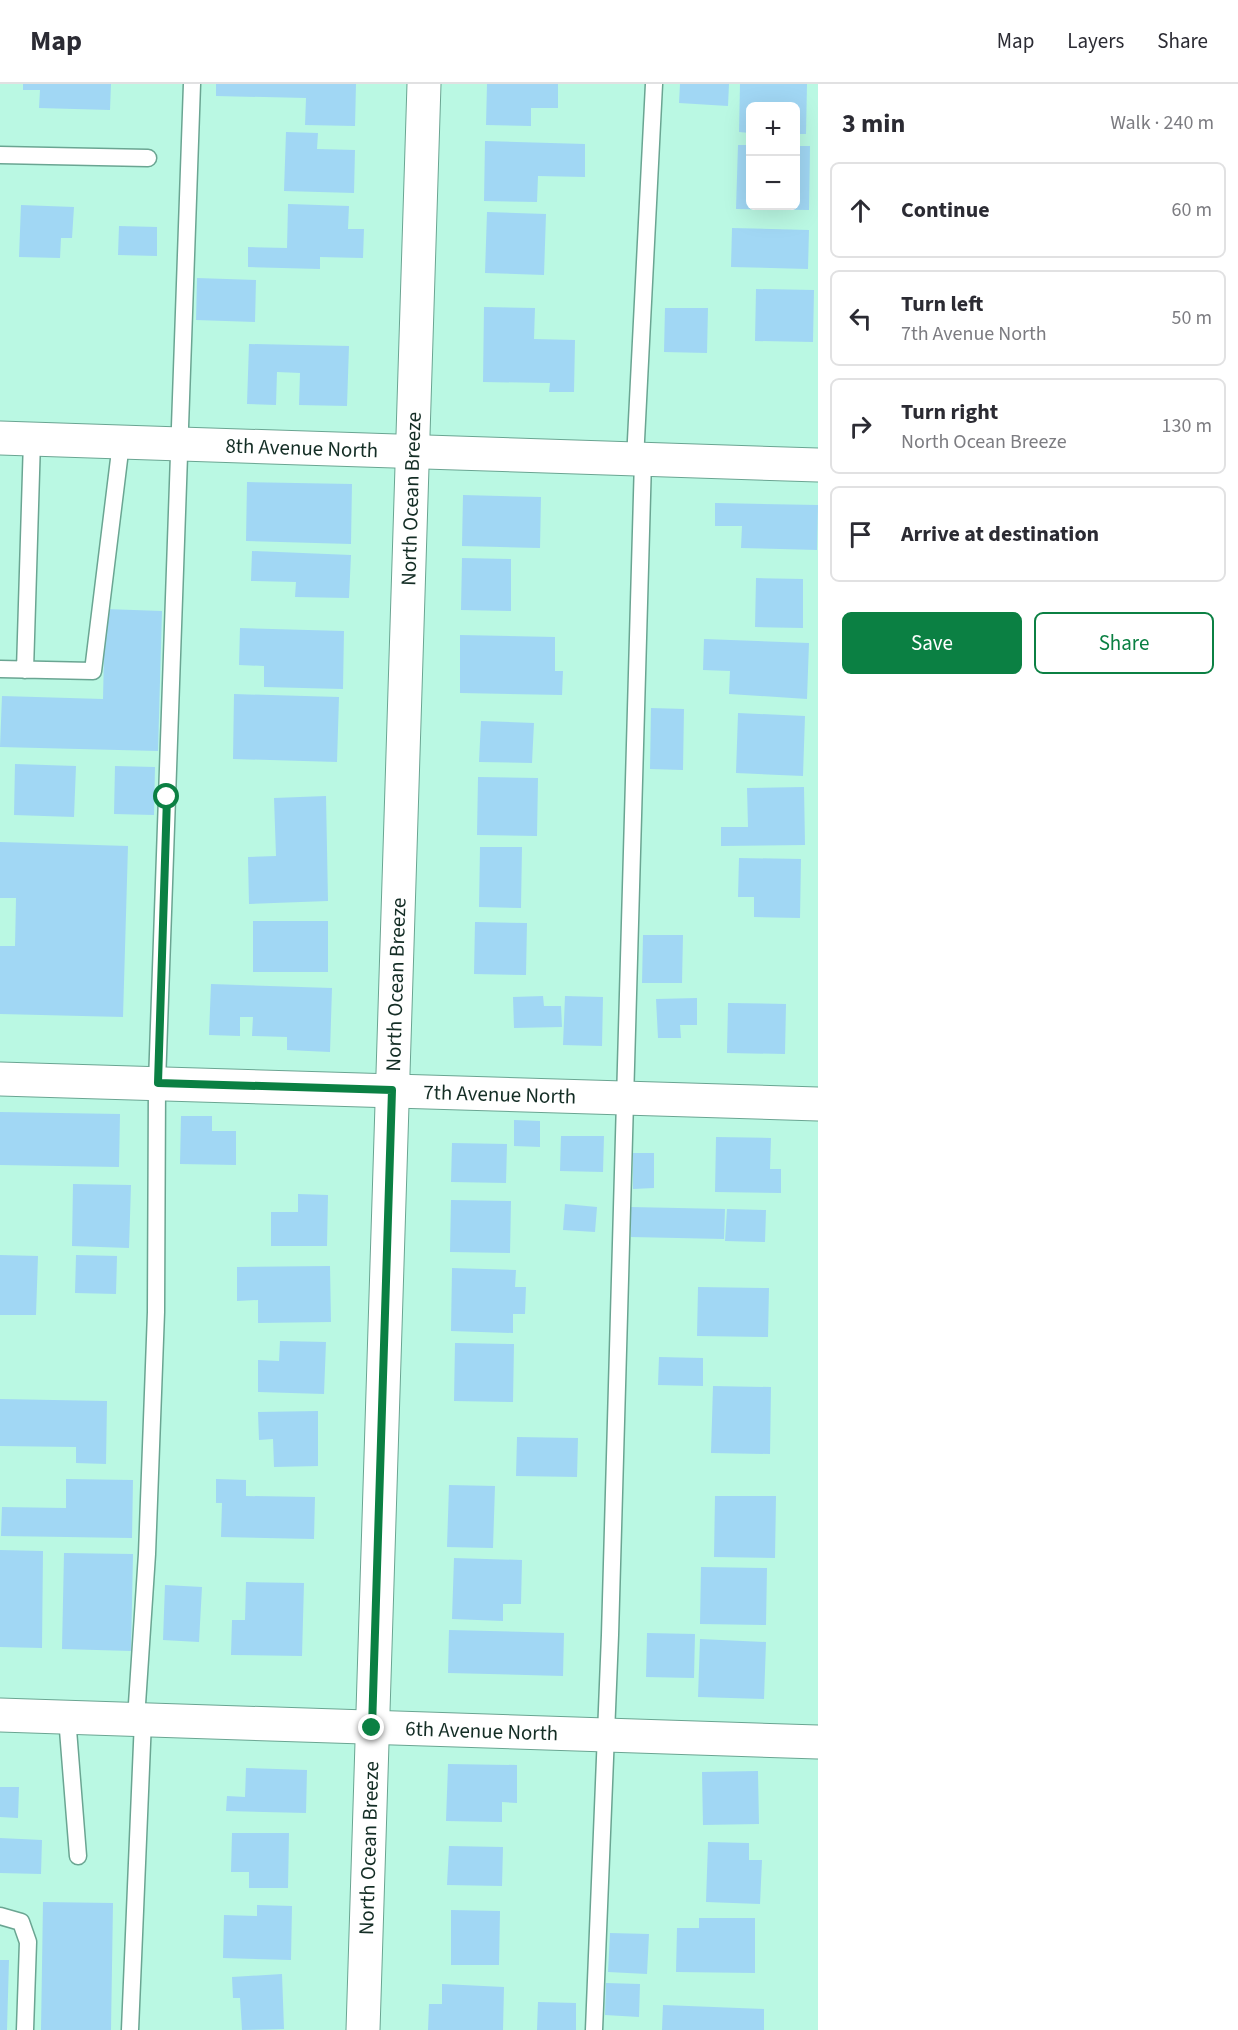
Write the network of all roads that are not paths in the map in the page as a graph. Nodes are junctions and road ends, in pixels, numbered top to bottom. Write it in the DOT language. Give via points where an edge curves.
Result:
graph roads {
  1 [pos="192,84"];
  2 [pos="424,84"];
  3 [pos="654,84"];
  4 [pos="0,155"];
  5 [pos="148,158"];
  6 [pos="16,439"];
  7 [pos="121,443"];
  8 [pos="179,444"];
  9 [pos="412,453"];
  10 [pos="639,460"];
  11 [pos="818,465"];
  12 [pos="0,669"];
  13 [pos="25,670"];
  14 [pos="0,1078"];
  15 [pos="158,1083"];
  16 [pos="392,1090"];
  17 [pos="625,1097"];
  18 [pos="818,1104"];
  19 [pos="0,1715"];
  20 [pos="67,1717"];
  21 [pos="139,1720"];
  22 [pos="372,1728"];
  23 [pos="604,1735"];
  24 [pos="818,1742"];
  25 [pos="78,1856"];
  26 [pos="0,1916"];
  27 [pos="25,2030"];
  28 [pos="130,2030"];
  29 [pos="363,2030"];
  30 [pos="594,2030"];
  1 -- 8 [label="lane"];
  2 -- 9 [label="street, North Ocean Breeze"];
  3 -- 10 [label="lane"];
  4 -- 5 [label="lane"];
  6 -- 7 [label="street, 8th Avenue North"];
  6 -- 13 [label="lane"];
  7 -- 8 [label="street, 8th Avenue North"];
  7 -- 13 [label="lane" via="93,671"];
  8 -- 9 [label="street, 8th Avenue North"];
  8 -- 15 [label="lane"];
  9 -- 10 [label="street, 8th Avenue North"];
  9 -- 16 [label="street, North Ocean Breeze"];
  10 -- 11 [label="street, 8th Avenue North"];
  10 -- 17 [label="lane"];
  12 -- 13 [label="lane"];
  14 -- 15 [label="street, 7th Avenue North"];
  15 -- 16 [label="street, 7th Avenue North"];
  15 -- 21 [label="lane" via="155,1323"];
  16 -- 17 [label="street, 7th Avenue North"];
  16 -- 22 [label="street, North Ocean Breeze"];
  17 -- 18 [label="street, 7th Avenue North"];
  17 -- 23 [label="lane"];
  19 -- 20 [label="street, 6th Avenue North"];
  20 -- 21 [label="street, 6th Avenue North"];
  20 -- 25 [label="lane"];
  21 -- 22 [label="street, 6th Avenue North"];
  21 -- 28 [label="lane"];
  22 -- 23 [label="street, 6th Avenue North"];
  22 -- 29 [label="street, North Ocean Breeze"];
  23 -- 24 [label="street, 6th Avenue North"];
  23 -- 30 [label="lane"];
  26 -- 27 [label="lane" via="21,1922 28,1942"];
}
